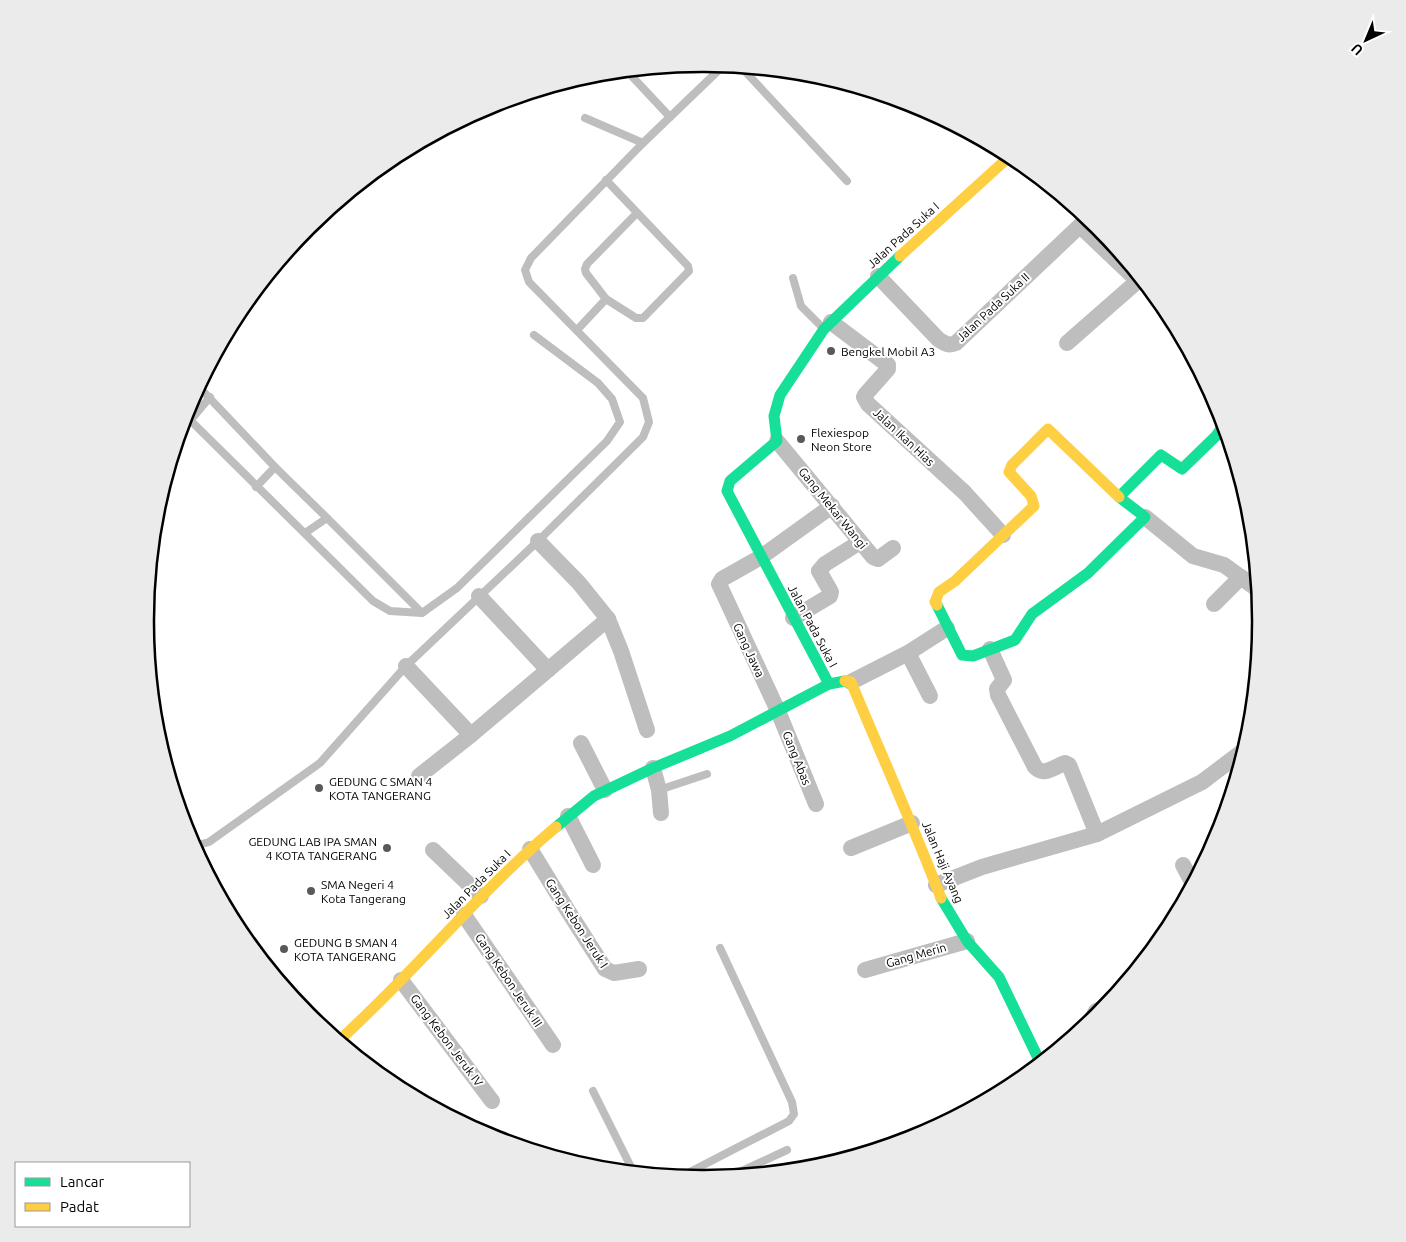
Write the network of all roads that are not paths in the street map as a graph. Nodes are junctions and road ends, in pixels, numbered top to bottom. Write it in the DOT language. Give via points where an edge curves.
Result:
graph roads {
  1 [pos="716,73"];
  2 [pos="748,75"];
  3 [pos="632,77"];
  4 [pos="670,117"];
  5 [pos="585,118"];
  6 [pos="643,143"];
  7 [pos="1003,162"];
  8 [pos="606,180"];
  9 [pos="846,181"];
  10 [pos="636,214"];
  11 [pos="1082,224"];
  12 [pos="878,276"];
  13 [pos="793,278"];
  14 [pos="1135,283"];
  15 [pos="606,299"];
  16 [pos="828,325"];
  17 [pos="577,330"];
  18 [pos="534,335"];
  19 [pos="1067,342"];
  20 [pos="205,392"];
  21 [pos="210,397"];
  22 [pos="196,411"];
  23 [pos="192,423"];
  24 [pos="1218,434"];
  25 [pos="777,441"];
  26 [pos="275,467"];
  27 [pos="256,487"];
  28 [pos="1119,497"];
  29 [pos="832,506"];
  30 [pos="1145,517"];
  31 [pos="327,518"];
  32 [pos="304,533"];
  33 [pos="1003,536"];
  34 [pos="538,541"];
  35 [pos="860,542"];
  36 [pos="893,548"];
  37 [pos="761,557"];
  38 [pos="1241,578"];
  39 [pos="1250,584"];
  40 [pos="479,596"];
  41 [pos="1214,604"];
  42 [pos="422,613"];
  43 [pos="793,618"];
  44 [pos="608,619"];
  45 [pos="947,628"];
  46 [pos="990,649"];
  47 [pos="908,653"];
  48 [pos="406,666"];
  49 [pos="548,670"];
  50 [pos="851,682"];
  51 [pos="829,684"];
  52 [pos="930,696"];
  53 [pos="778,711"];
  54 [pos="647,730"];
  55 [pos="471,735"];
  56 [pos="582,743"];
  57 [pos="1234,758"];
  58 [pos="653,768"];
  59 [pos="707,774"];
  60 [pos="418,776"];
  61 [pos="604,790"];
  62 [pos="658,790"];
  63 [pos="816,804"];
  64 [pos="661,813"];
  65 [pos="568,816"];
  66 [pos="912,823"];
  67 [pos="1097,834"];
  68 [pos="202,844"];
  69 [pos="850,848"];
  70 [pos="530,849"];
  71 [pos="433,850"];
  72 [pos="593,865"];
  73 [pos="1183,865"];
  74 [pos="1189,876"];
  75 [pos="936,886"];
  76 [pos="481,896"];
  77 [pos="464,915"];
  78 [pos="967,941"];
  79 [pos="720,948"];
  80 [pos="639,968"];
  81 [pos="865,970"];
  82 [pos="402,980"];
  83 [pos="344,1036"];
  84 [pos="553,1045"];
  85 [pos="1037,1056"];
  86 [pos="593,1091"];
  87 [pos="492,1101"];
  88 [pos="787,1150"];
  89 [pos="630,1165"];
  90 [pos="750,1167"];
  91 [pos="695,1170"];
  1 -- 4 [label="lane"];
  2 -- 9 [label="lane"];
  3 -- 4 [label="lane"];
  4 -- 6 [label="lane"];
  5 -- 6 [label="lane"];
  6 -- 8 [label="lane"];
  7 -- 12 [label="street, Jalan Pada Suka I"];
  8 -- 10 [label="lane"];
  8 -- 17 [label="lane" via="531,258 525,270 529,282"];
  10 -- 15 [label="lane" via="585,269"];
  10 -- 15 [label="lane" via="688,266 689,271 643,318 636,318"];
  11 -- 12 [label="street, Jalan Pada Suka II" via="956,343 943,344"];
  12 -- 16 [label="street, Jalan Pada Suka I"];
  13 -- 16 [label="lane" via="801,306"];
  14 -- 19 [label="street"];
  15 -- 17 [label="lane"];
  16 -- 25 [label="street, Jalan Pada Suka I" via="780,394 774,416"];
  16 -- 33 [label="street, Jalan Ikan Hias" via="888,365 888,370 865,395 868,404 965,493"];
  17 -- 34 [label="lane" via="643,398 648,422 643,437"];
  18 -- 42 [label="lane" via="598,383 612,399 620,422 607,441 457,588"];
  20 -- 21 [label="lane"];
  21 -- 22 [label="lane"];
  21 -- 26 [label="lane"];
  23 -- 27 [label="lane"];
  24 -- 28 [label="street" via="1183,468 1179,469 1159,455"];
  25 -- 29 [label="street, Gang Mekar Wangi"];
  25 -- 37 [label="street, Jalan Pada Suka I" via="730,481 727,491"];
  26 -- 27 [label="lane"];
  26 -- 31 [label="lane"];
  27 -- 32 [label="lane"];
  28 -- 30 [label="street"];
  28 -- 33 [label="street" via="1048,429 1009,472 1030,495 1034,506"];
  29 -- 35 [label="street, Gang Mekar Wangi"];
  29 -- 37 [label="street"];
  30 -- 38 [label="street" via="1193,556 1224,565"];
  30 -- 46 [label="street" via="1088,573 1032,614 1015,640"];
  31 -- 32 [label="lane"];
  31 -- 42 [label="lane"];
  32 -- 42 [label="lane" via="373,601 390,611"];
  33 -- 45 [label="street" via="936,596 935,602"];
  34 -- 40 [label="lane"];
  34 -- 44 [label="street" via="580,583"];
  35 -- 36 [label="street, Gang Mekar Wangi" via="876,560"];
  35 -- 43 [label="street" via="819,571 831,592 830,596"];
  37 -- 43 [label="street, Jalan Pada Suka I"];
  37 -- 53 [label="street, Gang Jawa" via="722,579 719,584"];
  38 -- 39 [label="street"];
  38 -- 41 [label="street"];
  40 -- 48 [label="lane"];
  40 -- 49 [label="street"];
  43 -- 51 [label="street, Jalan Pada Suka I"];
  44 -- 49 [label="street"];
  44 -- 54 [label="street"];
  45 -- 46 [label="street" via="962,655 973,656"];
  45 -- 47 [label="street"];
  46 -- 67 [label="street" via="1004,680 997,689 998,695 1034,767 1044,772 1065,762 1069,765"];
  47 -- 50 [label="street"];
  47 -- 52 [label="street"];
  48 -- 55 [label="street"];
  48 -- 68 [label="lane" via="320,763"];
  49 -- 55 [label="street"];
  50 -- 51 [label="street"];
  50 -- 66 [label="street, Jalan Haji Ayang"];
  51 -- 53 [label="street, Jalan Pada Suka I"];
  53 -- 58 [label="street, Jalan Pada Suka I" via="730,736"];
  53 -- 63 [label="street, Gang Abas"];
  55 -- 60 [label="street"];
  56 -- 61 [label="street"];
  57 -- 67 [label="street" via="1202,782"];
  58 -- 61 [label="street, Jalan Pada Suka I"];
  58 -- 62 [label="street"];
  59 -- 62 [label="lane"];
  61 -- 65 [label="street, Jalan Pada Suka I"];
  62 -- 64 [label="street"];
  65 -- 70 [label="street, Jalan Pada Suka I"];
  65 -- 72 [label="street"];
  66 -- 69 [label="street"];
  66 -- 75 [label="street, Jalan Haji Ayang"];
  67 -- 75 [label="street" via="982,867"];
  70 -- 76 [label="street, Jalan Pada Suka I"];
  70 -- 80 [label="street, Gang Kebon Jeruk I" via="605,969 614,973"];
  71 -- 76 [label="street"];
  73 -- 74 [label="street"];
  75 -- 78 [label="street, Jalan Haji Ayang"];
  76 -- 77 [label="street, Jalan Pada Suka I"];
  77 -- 82 [label="street, Jalan Pada Suka I"];
  77 -- 84 [label="street, Gang Kebon Jeruk III"];
  78 -- 81 [label="street, Gang Merin"];
  78 -- 85 [label="street, Jalan Haji Ayang" via="999,977"];
  79 -- 91 [label="lane" via="792,1102 794,1114 789,1121"];
  82 -- 83 [label="street, Jalan Pada Suka I"];
  82 -- 87 [label="street, Gang Kebon Jeruk IV"];
  86 -- 89 [label="lane"];
  88 -- 90 [label="lane"];
}
